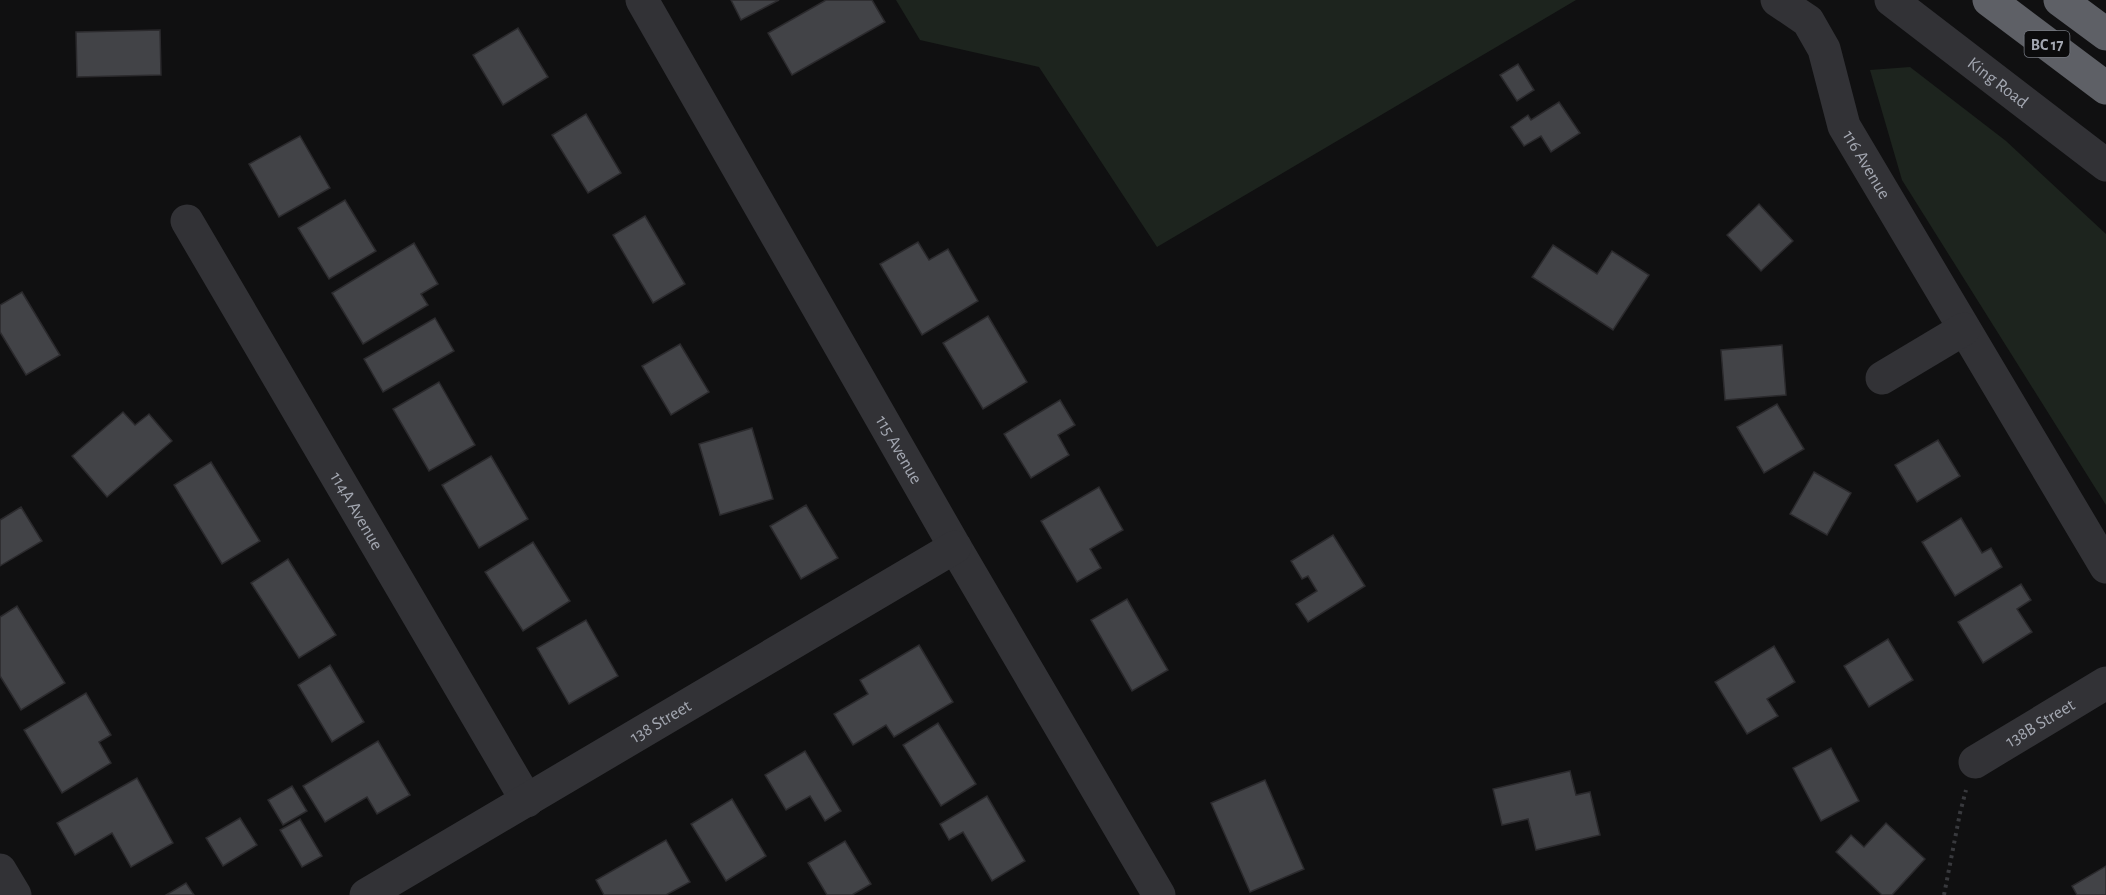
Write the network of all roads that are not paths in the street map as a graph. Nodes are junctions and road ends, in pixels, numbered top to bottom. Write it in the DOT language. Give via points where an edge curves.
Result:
graph roads {
  1 [pos="642,0"];
  2 [pos="1777,0"];
  3 [pos="1891,0"];
  4 [pos="1989,0"];
  5 [pos="2060,0"];
  6 [pos="2106,34"];
  7 [pos="2106,88"];
  8 [pos="2106,165"];
  9 [pos="187,221"];
  10 [pos="1965,329"];
  11 [pos="1882,378"];
  12 [pos="955,547"];
  13 [pos="2106,567"];
  14 [pos="2106,683"];
  15 [pos="1975,762"];
  16 [pos="527,801"];
  17 [pos="0,870"];
  18 [pos="15,895"];
  19 [pos="366,895"];
  20 [pos="1159,895"];
  1 -- 12 [label="street, 115 Avenue"];
  2 -- 10 [label="street, 116 Avenue" via="1808,21 1824,49 1844,126"];
  3 -- 8 [label="street, King Road"];
  4 -- 7 [label="highway, BC 17"];
  5 -- 6 [label="highway, BC 17"];
  9 -- 16 [label="street, 114A Avenue"];
  10 -- 11 [label="street"];
  10 -- 13 [label="street, 116 Avenue"];
  12 -- 16 [label="street, 138 Street"];
  12 -- 20 [label="street, 115 Avenue"];
  14 -- 15 [label="street, 138B Street"];
  16 -- 19 [label="street, 138 Street"];
  17 -- 18 [label="street"];
}
